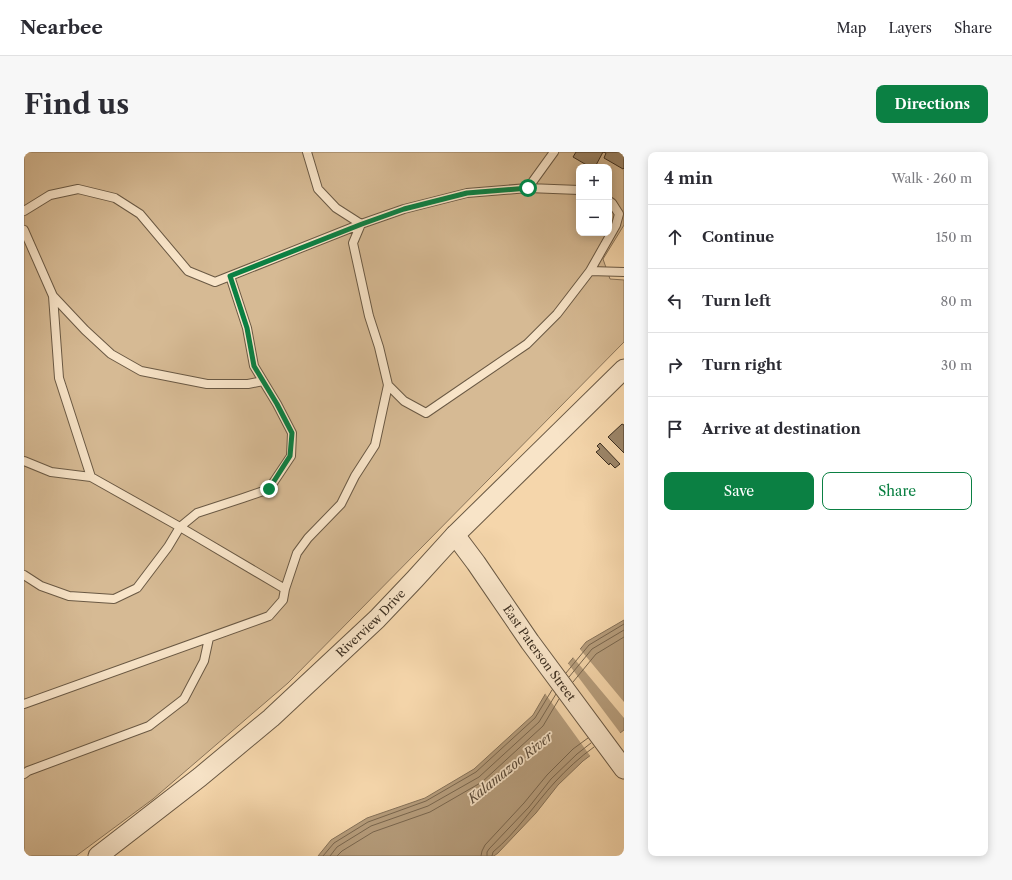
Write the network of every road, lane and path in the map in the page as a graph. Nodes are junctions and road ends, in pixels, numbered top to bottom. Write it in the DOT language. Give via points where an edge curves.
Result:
graph roads {
  1 [pos="307,152"];
  2 [pos="554,152"];
  3 [pos="528,188"];
  4 [pos="576,190"];
  5 [pos="612,203"];
  6 [pos="24,211"];
  7 [pos="362,224"];
  8 [pos="24,230"];
  9 [pos="612,232"];
  10 [pos="610,236"];
  11 [pos="590,271"];
  12 [pos="624,272"];
  13 [pos="230,276"];
  14 [pos="54,296"];
  15 [pos="624,369"];
  16 [pos="263,381"];
  17 [pos="388,385"];
  18 [pos="24,461"];
  19 [pos="91,478"];
  20 [pos="180,527"];
  21 [pos="455,535"];
  22 [pos="24,575"];
  23 [pos="285,589"];
  24 [pos="209,638"];
  25 [pos="24,704"];
  26 [pos="624,769"];
  27 [pos="24,774"];
  28 [pos="98,856"];
  1 -- 7 [label="lane" via="318,189 336,208"];
  2 -- 3 [label="lane"];
  3 -- 4 [label="lane"];
  3 -- 7 [label="lane" via="467,193 404,209"];
  5 -- 9 [label="lane" via="619,214"];
  6 -- 13 [label="lane" via="50,195 78,189 115,198 140,214 188,271 215,282"];
  7 -- 13 [label="lane"];
  7 -- 17 [label="lane" via="353,243"];
  8 -- 14 [label="lane"];
  10 -- 11 [label="lane"];
  11 -- 12 [label="lane"];
  11 -- 17 [label="lane" via="557,314 527,344 426,413 404,401"];
  13 -- 16 [label="lane" via="247,328 254,366"];
  14 -- 16 [label="lane" via="111,354 141,371 207,384 248,384"];
  14 -- 19 [label="lane" via="59,378"];
  15 -- 21 [label="street, Riverview Drive"];
  16 -- 20 [label="lane" via="292,433 290,456 269,489 197,513"];
  17 -- 23 [label="lane" via="375,445 341,504 297,553"];
  18 -- 19 [label="lane" via="51,472"];
  19 -- 20 [label="lane"];
  20 -- 22 [label="lane" via="137,588 114,599 70,596 41,586"];
  20 -- 23 [label="lane"];
  21 -- 26 [label="street, East Paterson Street"];
  21 -- 28 [label="street, Riverview Drive" via="377,619 271,718 200,778"];
  23 -- 24 [label="lane" via="283,600 269,616"];
  24 -- 25 [label="lane"];
  24 -- 27 [label="lane" via="204,661 184,699 149,726"];
}
